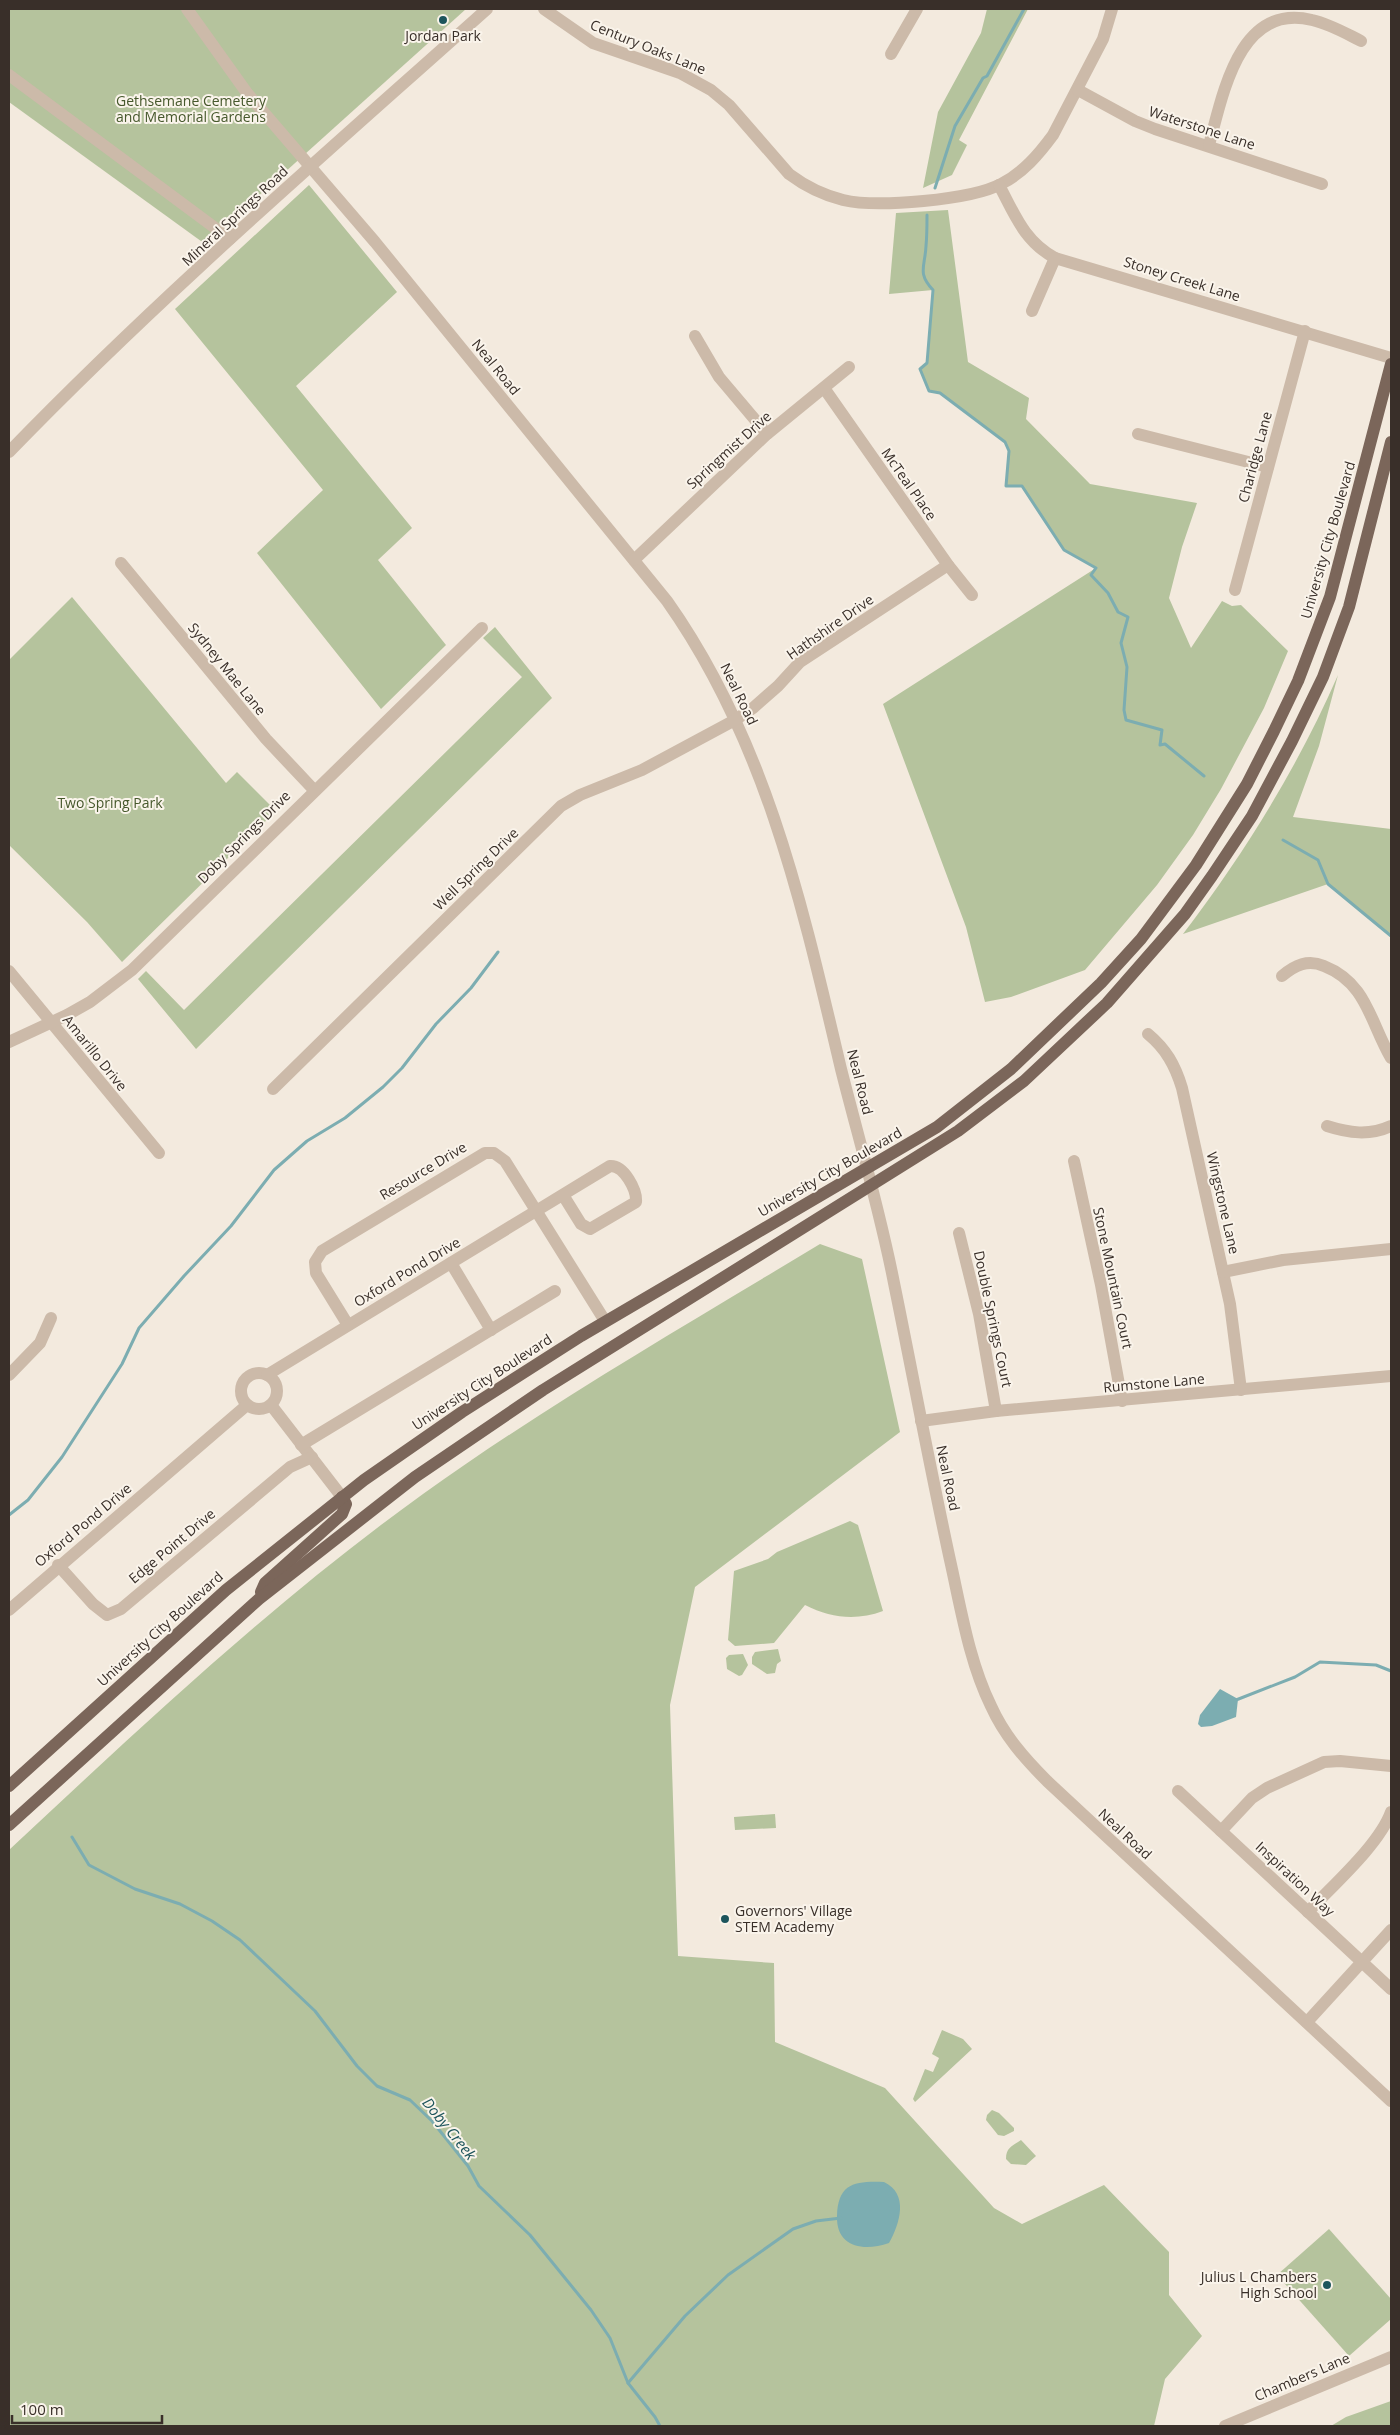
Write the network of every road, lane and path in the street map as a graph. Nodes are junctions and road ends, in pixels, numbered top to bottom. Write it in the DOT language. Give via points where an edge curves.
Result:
graph roads {
  1 [pos="187,9"];
  2 [pos="487,9"];
  3 [pos="544,9"];
  4 [pos="917,9"];
  5 [pos="1112,9"];
  6 [pos="1361,41"];
  7 [pos="891,54"];
  8 [pos="9,76"];
  9 [pos="1078,90"];
  10 [pos="1209,145"];
  11 [pos="312,166"];
  12 [pos="1322,184"];
  13 [pos="1000,185"];
  14 [pos="230,239"];
  15 [pos="1055,258"];
  16 [pos="1032,311"];
  17 [pos="1305,331"];
  18 [pos="695,336"];
  19 [pos="1391,358"];
  20 [pos="1391,364"];
  21 [pos="849,367"];
  22 [pos="824,388"];
  23 [pos="767,434"];
  24 [pos="1138,434"];
  25 [pos="1391,442"];
  26 [pos="9,452"];
  27 [pos="1268,468"];
  28 [pos="634,560"];
  29 [pos="121,563"];
  30 [pos="948,565"];
  31 [pos="1235,590"];
  32 [pos="972,595"];
  33 [pos="482,628"];
  34 [pos="735,720"];
  35 [pos="314,790"];
  36 [pos="9,971"];
  37 [pos="1282,976"];
  38 [pos="51,1022"];
  39 [pos="1148,1034"];
  40 [pos="9,1042"];
  41 [pos="1391,1058"];
  42 [pos="273,1089"];
  43 [pos="1327,1126"];
  44 [pos="1391,1126"];
  45 [pos="159,1153"];
  46 [pos="1074,1161"];
  47 [pos="866,1168"];
  48 [pos="871,1186"];
  49 [pos="563,1195"];
  50 [pos="536,1211"];
  51 [pos="959,1233"];
  52 [pos="1391,1250"];
  53 [pos="451,1263"];
  54 [pos="1223,1272"];
  55 [pos="555,1291"];
  56 [pos="51,1318"];
  57 [pos="605,1321"];
  58 [pos="348,1326"];
  59 [pos="491,1330"];
  60 [pos="9,1375"];
  61 [pos="267,1375"];
  62 [pos="1391,1376"];
  63 [pos="1241,1390"];
  64 [pos="1122,1401"];
  65 [pos="247,1405"];
  66 [pos="271,1405"];
  67 [pos="996,1411"];
  68 [pos="921,1421"];
  69 [pos="301,1445"];
  70 [pos="312,1457"];
  71 [pos="342,1497"];
  72 [pos="58,1565"];
  73 [pos="259,1598"];
  74 [pos="9,1610"];
  75 [pos="1391,1766"];
  76 [pos="9,1786"];
  77 [pos="1178,1791"];
  78 [pos="1391,1812"];
  79 [pos="9,1825"];
  80 [pos="1221,1831"];
  81 [pos="1308,1912"];
  82 [pos="1391,1930"];
  83 [pos="1362,1962"];
  84 [pos="1391,1989"];
  85 [pos="1307,2022"];
  86 [pos="1391,2101"];
  87 [pos="1391,2357"];
  88 [pos="1225,2426"];
  1 -- 11 [label="street, Neal Road" via="247,92"];
  2 -- 11 [label="street, Mineral Springs Road"];
  3 -- 13 [label="street, Century Oaks Lane" via="593,43 668,68 704,86 730,105 789,174 815,190 846,201 879,202 950,198"];
  4 -- 7 [label="street"];
  5 -- 9 [label="street, Century Oaks Lane" via="1103,39"];
  6 -- 10 [label="street" via="1329,25 1300,18 1288,18 1264,27 1246,42 1236,60"];
  8 -- 14 [label="street"];
  9 -- 10 [label="street, Waterstone Lane" via="1135,121"];
  9 -- 13 [label="street, Century Oaks Lane" via="1044,148"];
  10 -- 12 [label="street, Waterstone Lane"];
  11 -- 14 [label="street, Mineral Springs Road"];
  11 -- 28 [label="street, Neal Road"];
  13 -- 15 [label="street, Stoney Creek Lane" via="1028,238 1041,251"];
  14 -- 26 [label="street, Mineral Springs Road"];
  15 -- 16 [label="street"];
  15 -- 17 [label="street, Stoney Creek Lane"];
  17 -- 19 [label="street, Stoney Creek Lane"];
  17 -- 27 [label="street, Charidge Lane"];
  18 -- 23 [label="street" via="719,376"];
  20 -- 47 [label="main road, University City Boulevard" via="1335,579 1316,637 1274,731 1214,839 1140,939 1045,1039 937,1127"];
  21 -- 22 [label="street, Springmist Drive"];
  22 -- 23 [label="street, Springmist Drive"];
  22 -- 30 [label="street, McTeal Place"];
  23 -- 28 [label="street, Springmist Drive"];
  24 -- 27 [label="street"];
  25 -- 48 [label="main road" via="1349,607 1327,666 1271,782 1212,876 1185,914 1132,976 1051,1056 965,1125"];
  27 -- 31 [label="street, Charidge Lane"];
  28 -- 34 [label="street, Neal Road" via="696,643"];
  29 -- 35 [label="street, Sydney Mae Lane" via="266,739"];
  30 -- 32 [label="street, McTeal Place"];
  30 -- 34 [label="street, Hathshire Drive" via="800,662 778,686"];
  33 -- 35 [label="street, Doby Springs Drive"];
  34 -- 42 [label="street, Well Spring Drive" via="642,770 561,806"];
  34 -- 47 [label="street, Neal Road" via="760,775 780,832"];
  35 -- 38 [label="street, Doby Springs Drive" via="132,970 90,1002"];
  36 -- 38 [label="street, Amarillo Drive"];
  37 -- 41 [label="street" via="1302,963 1312,963 1346,977 1362,996"];
  38 -- 40 [label="street, Doby Springs Drive"];
  38 -- 45 [label="street, Amarillo Drive"];
  39 -- 54 [label="street, Wingstone Lane" via="1167,1052 1177,1071"];
  43 -- 44 [label="street" via="1359,1134"];
  46 -- 64 [label="street, Stone Mountain Court"];
  47 -- 48 [label="street, Neal Road"];
  47 -- 57 [label="main road, University City Boulevard"];
  48 -- 68 [label="street, Neal Road" via="894,1280"];
  48 -- 73 [label="main road" via="527,1400 415,1477"];
  49 -- 49 [label="street, Oxford Pond Drive" via="581,1224 590,1229 636,1202 636,1194 621,1169 615,1166"];
  49 -- 50 [label="street, Oxford Pond Drive"];
  50 -- 53 [label="street, Oxford Pond Drive"];
  50 -- 57 [label="street, Resource Drive"];
  50 -- 58 [label="street, Resource Drive" via="506,1161 494,1153 484,1152 462,1165 322,1251 315,1262 316,1273"];
  51 -- 67 [label="street, Double Springs Court" via="979,1314"];
  52 -- 54 [label="street" via="1283,1260"];
  53 -- 58 [label="street, Oxford Pond Drive"];
  53 -- 59 [label="street"];
  54 -- 63 [label="street, Wingstone Lane" via="1235,1330"];
  55 -- 59 [label="street"];
  56 -- 60 [label="street" via="40,1343"];
  57 -- 71 [label="main road, University City Boulevard" via="455,1416"];
  58 -- 61 [label="street, Oxford Pond Drive"];
  59 -- 69 [label="street"];
  61 -- 65 [label="street, Oxford Pond Drive" via="252,1375 243,1383 241,1394"];
  61 -- 66 [label="street" via="275,1383 277,1392"];
  62 -- 63 [label="street, Rumstone Lane"];
  63 -- 64 [label="street, Rumstone Lane"];
  64 -- 67 [label="street, Rumstone Lane"];
  65 -- 66 [label="street" via="257,1410"];
  65 -- 72 [label="street, Oxford Pond Drive"];
  66 -- 69 [label="street"];
  67 -- 68 [label="street, Rumstone Lane"];
  68 -- 85 [label="street, Neal Road" via="973,1657 990,1706 1006,1733 1029,1762 1074,1807"];
  69 -- 70 [label="street"];
  70 -- 71 [label="street"];
  70 -- 72 [label="street, Edge Point Drive" via="290,1467 121,1609 107,1615"];
  71 -- 73 [label="main road" via="346,1504 342,1514 265,1583"];
  71 -- 76 [label="main road, University City Boulevard" via="226,1590"];
  72 -- 74 [label="street, Oxford Pond Drive"];
  73 -- 79 [label="main road"];
  75 -- 80 [label="street" via="1324,1762 1252,1798"];
  77 -- 80 [label="street, Inspiration Way"];
  78 -- 81 [label="street" via="1377,1837"];
  80 -- 81 [label="street, Inspiration Way"];
  81 -- 83 [label="street, Inspiration Way"];
  82 -- 83 [label="street"];
  83 -- 84 [label="street, Inspiration Way"];
  83 -- 85 [label="street"];
  85 -- 86 [label="street, Neal Road"];
  87 -- 88 [label="street, Chambers Lane"];
}
